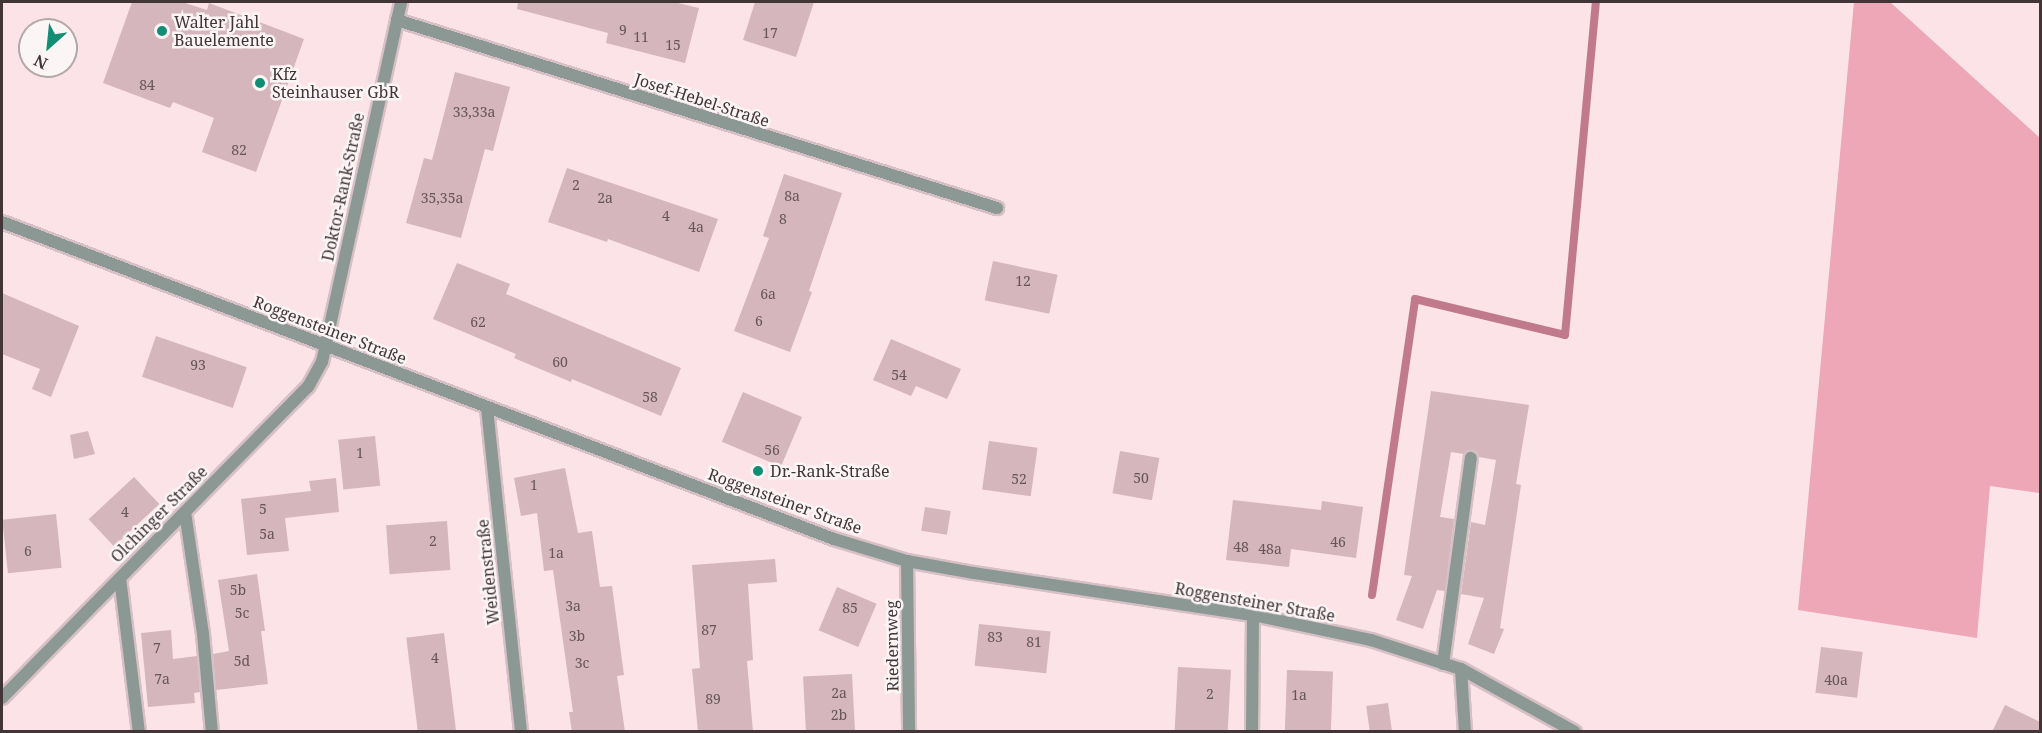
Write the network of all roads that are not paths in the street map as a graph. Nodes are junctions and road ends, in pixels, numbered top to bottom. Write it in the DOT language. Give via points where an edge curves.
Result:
graph roads {
  1 [pos="401,2"];
  2 [pos="397,20"];
  3 [pos="997,208"];
  4 [pos="2,222"];
  5 [pos="328,346"];
  6 [pos="487,408"];
  7 [pos="1470,458"];
  8 [pos="185,512"];
  9 [pos="907,561"];
  10 [pos="120,578"];
  11 [pos="1253,615"];
  12 [pos="1443,664"];
  13 [pos="1461,669"];
  14 [pos="2,698"];
  15 [pos="139,732"];
  16 [pos="212,732"];
  17 [pos="521,732"];
  18 [pos="909,732"];
  19 [pos="1252,732"];
  20 [pos="1465,732"];
  21 [pos="1575,732"];
  1 -- 2 [label="street, Doktor-Rank-Straße"];
  2 -- 3 [label="street, Josef-Hebel-Straße"];
  2 -- 5 [label="street, Doktor-Rank-Straße"];
  4 -- 5 [label="street, Roggensteiner Straße"];
  5 -- 6 [label="street, Roggensteiner Straße"];
  5 -- 8 [label="street, Olchinger Straße" via="308,387"];
  6 -- 9 [label="street, Roggensteiner Straße" via="834,538"];
  6 -- 17 [label="street, Weidenstraße"];
  7 -- 12 [label="street"];
  8 -- 10 [label="street, Olchinger Straße"];
  8 -- 16 [label="street" via="203,634"];
  9 -- 11 [label="street, Roggensteiner Straße"];
  9 -- 18 [label="street, Riedernweg"];
  10 -- 14 [label="street, Olchinger Straße"];
  10 -- 15 [label="street"];
  11 -- 12 [label="street, Roggensteiner Straße" via="1371,640"];
  11 -- 19 [label="street"];
  12 -- 13 [label="street, Roggensteiner Straße"];
  13 -- 20 [label="street"];
  13 -- 21 [label="street, Roggensteiner Straße"];
}
